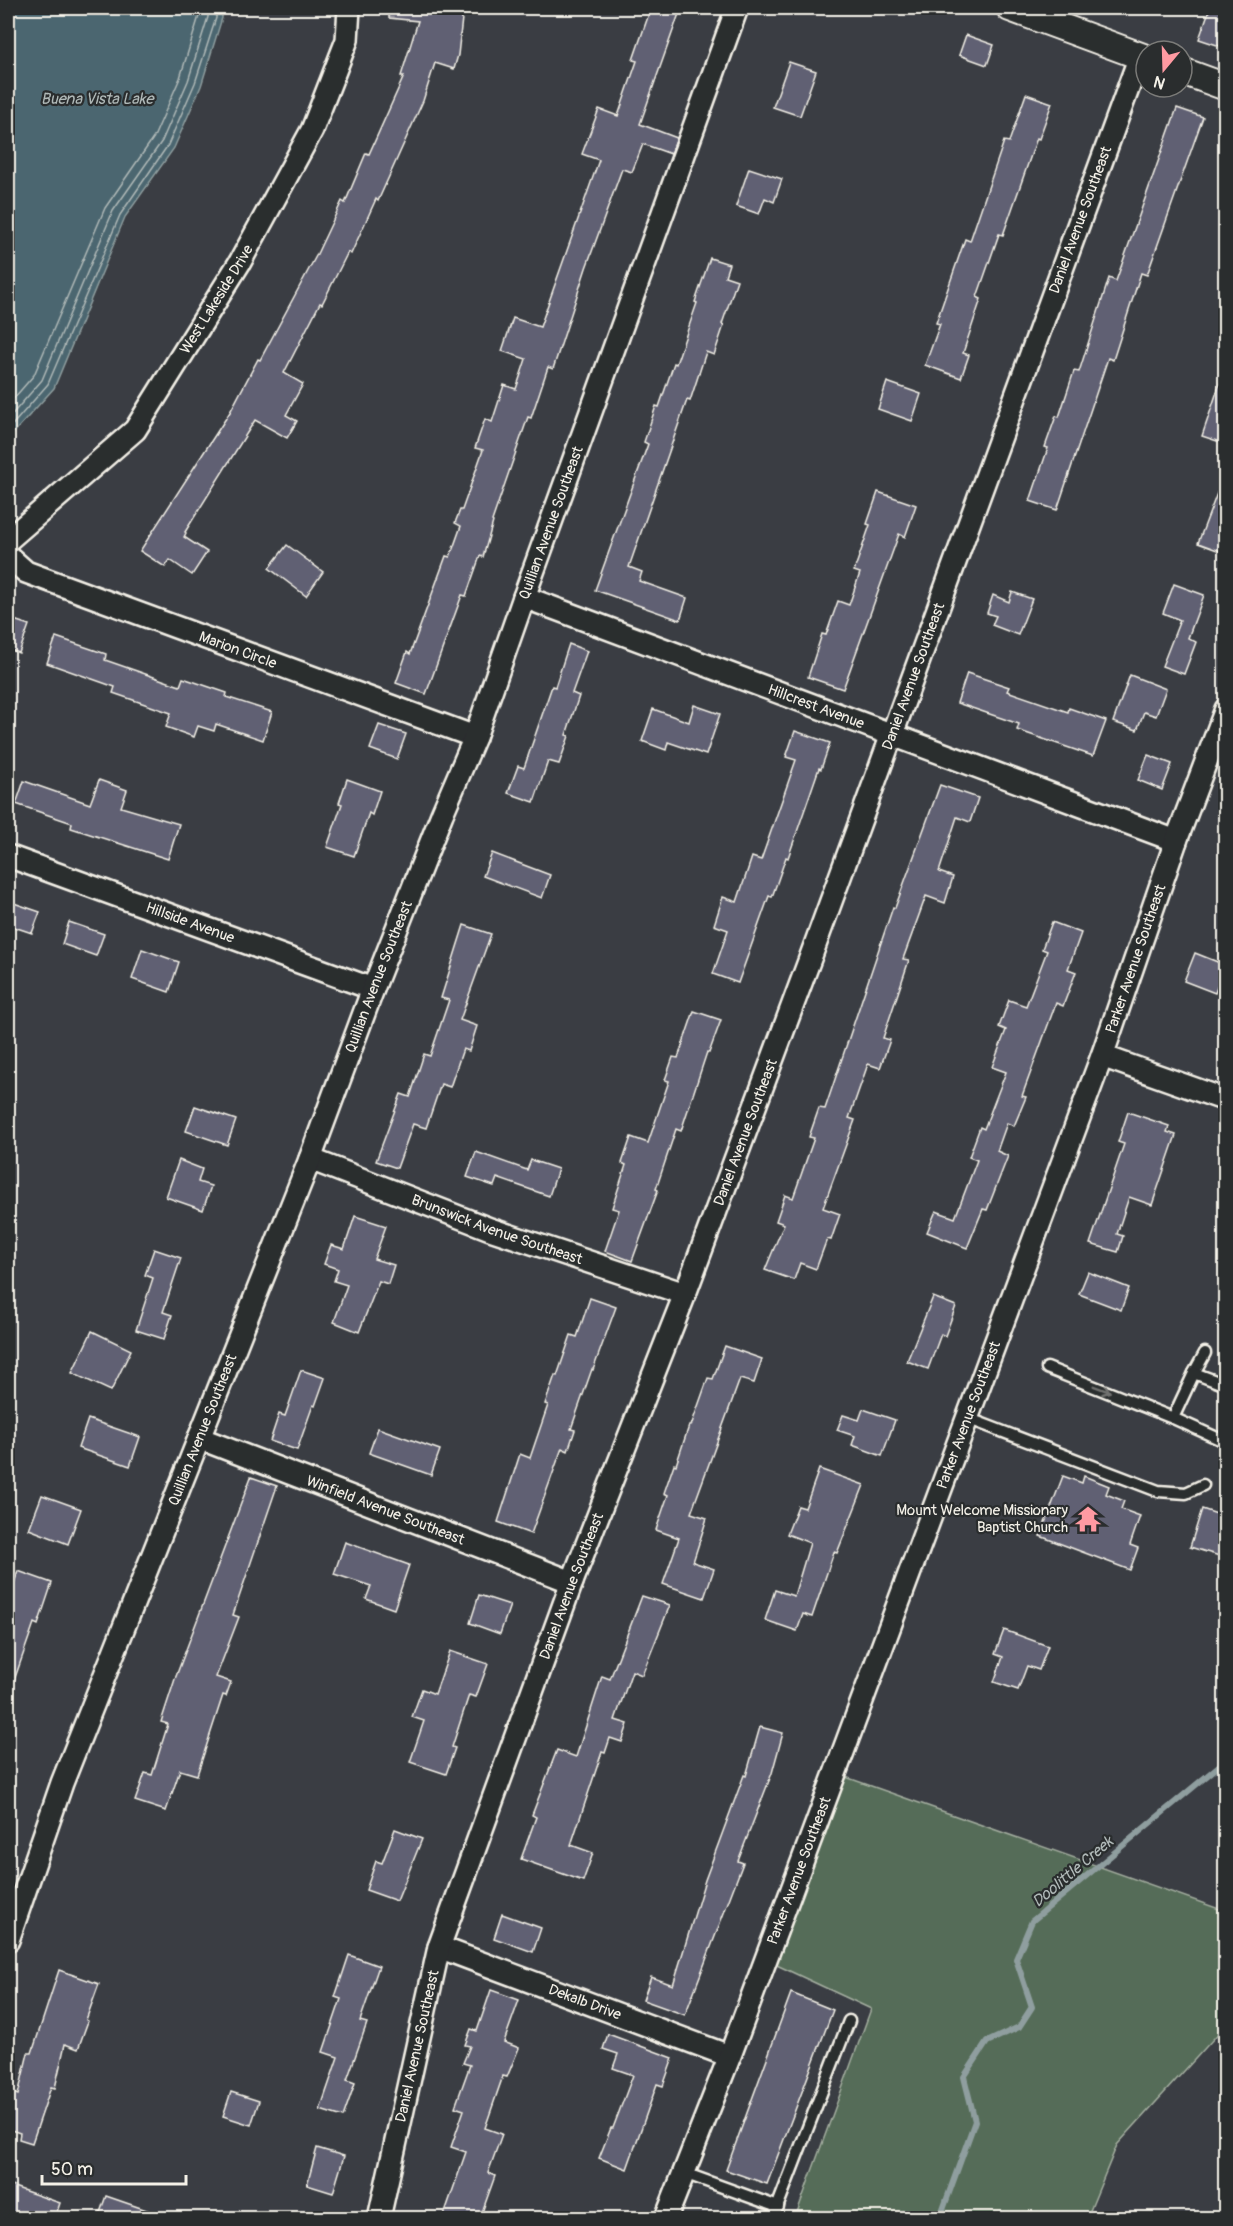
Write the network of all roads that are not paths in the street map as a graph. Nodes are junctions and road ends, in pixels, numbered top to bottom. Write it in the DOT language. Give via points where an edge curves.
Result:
graph roads {
  1 [pos="349,8"];
  2 [pos="737,8"];
  3 [pos="1010,8"];
  4 [pos="1134,54"];
  5 [pos="1194,75"];
  6 [pos="1134,81"];
  7 [pos="1226,87"];
  8 [pos="8,540"];
  9 [pos="8,556"];
  10 [pos="524,597"];
  11 [pos="1226,709"];
  12 [pos="891,735"];
  13 [pos="475,737"];
  14 [pos="1176,841"];
  15 [pos="8,856"];
  16 [pos="373,989"];
  17 [pos="1102,1056"];
  18 [pos="1226,1100"];
  19 [pos="310,1159"];
  20 [pos="685,1294"];
  21 [pos="1205,1353"];
  22 [pos="1047,1368"];
  23 [pos="1194,1373"];
  24 [pos="1226,1385"];
  25 [pos="967,1418"];
  26 [pos="1173,1418"];
  27 [pos="199,1438"];
  28 [pos="1226,1442"];
  29 [pos="1203,1485"];
  30 [pos="572,1582"];
  31 [pos="8,1940"];
  32 [pos="439,1947"];
  33 [pos="849,2021"];
  34 [pos="729,2056"];
  35 [pos="684,2173"];
  36 [pos="778,2207"];
  37 [pos="379,2218"];
  38 [pos="666,2218"];
  39 [pos="773,2218"];
  1 -- 8 [label="street, West Lakeside Drive" via="347,40 312,130 240,262 135,430"];
  2 -- 10 [label="street, Quillian Avenue Southeast"];
  3 -- 4 [label="street"];
  5 -- 7 [label="street"];
  6 -- 12 [label="street, Daniel Avenue Southeast"];
  9 -- 13 [label="street, Marion Circle" via="26,572"];
  10 -- 12 [label="street, Hillcrest Avenue"];
  10 -- 13 [label="street, Quillian Avenue Southeast"];
  11 -- 14 [label="street, Parker Avenue Southeast"];
  12 -- 14 [label="street, Hillcrest Avenue"];
  12 -- 20 [label="street, Daniel Avenue Southeast"];
  13 -- 16 [label="street, Quillian Avenue Southeast"];
  14 -- 17 [label="street, Parker Avenue Southeast"];
  15 -- 16 [label="street, Hillside Avenue"];
  16 -- 19 [label="street, Quillian Avenue Southeast"];
  17 -- 18 [label="street"];
  17 -- 25 [label="street, Parker Avenue Southeast"];
  19 -- 20 [label="street, Brunswick Avenue Southeast" via="490,1229"];
  19 -- 27 [label="street, Quillian Avenue Southeast"];
  20 -- 30 [label="street, Daniel Avenue Southeast"];
  21 -- 23 [label="lane"];
  22 -- 26 [label="lane, one-way"];
  23 -- 24 [label="lane"];
  23 -- 26 [label="lane"];
  25 -- 29 [label="lane" via="1158,1491 1186,1493"];
  25 -- 34 [label="street, Parker Avenue Southeast"];
  26 -- 28 [label="lane"];
  27 -- 30 [label="street, Winfield Avenue Southeast"];
  27 -- 31 [label="street, Quillian Avenue Southeast" via="62,1783"];
  30 -- 32 [label="street, Daniel Avenue Southeast"];
  32 -- 34 [label="street, Dekalb Drive"];
  32 -- 37 [label="street, Daniel Avenue Southeast"];
  33 -- 36 [label="lane"];
  34 -- 35 [label="street, Parker Avenue Southeast"];
  35 -- 36 [label="lane"];
  35 -- 38 [label="street, Parker Avenue Southeast"];
  36 -- 39 [label="lane"];
}
